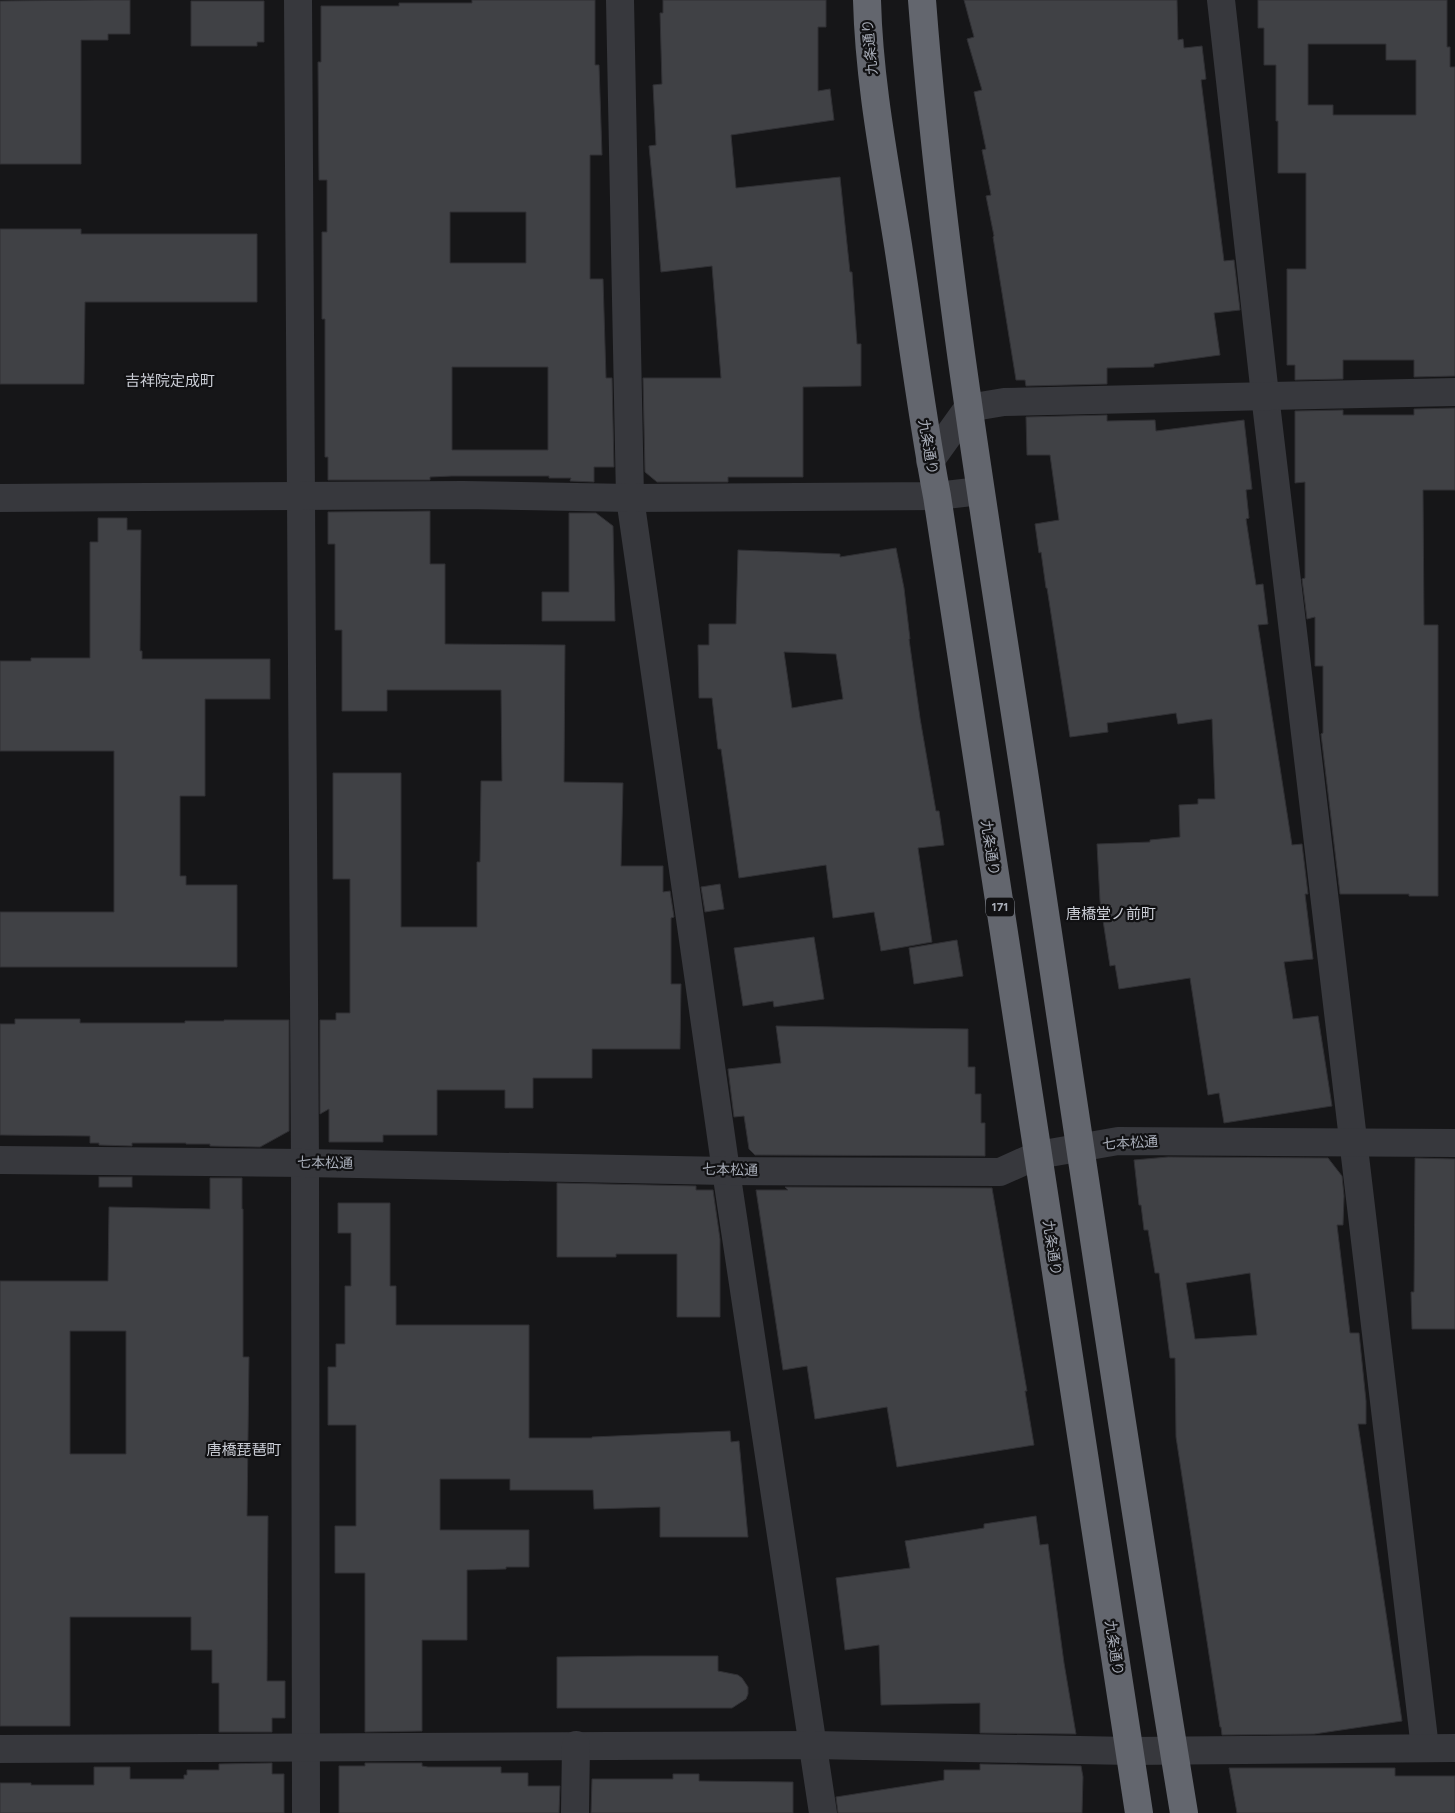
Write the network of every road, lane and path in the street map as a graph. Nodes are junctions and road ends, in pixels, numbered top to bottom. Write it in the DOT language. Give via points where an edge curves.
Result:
graph roads {
  1 [pos="298,0"];
  2 [pos="620,0"];
  3 [pos="866,0"];
  4 [pos="922,0"];
  5 [pos="1221,0"];
  6 [pos="1455,392"];
  7 [pos="1265,395"];
  8 [pos="968,408"];
  9 [pos="930,461"];
  10 [pos="980,490"];
  11 [pos="300,495"];
  12 [pos="937,496"];
  13 [pos="0,498"];
  14 [pos="630,498"];
  15 [pos="1353,1142"];
  16 [pos="1455,1143"];
  17 [pos="1080,1147"];
  18 [pos="1038,1155"];
  19 [pos="0,1160"];
  20 [pos="305,1163"];
  21 [pos="726,1170"];
  22 [pos="813,1745"];
  23 [pos="305,1746"];
  24 [pos="576,1746"];
  25 [pos="1425,1748"];
  26 [pos="1455,1748"];
  27 [pos="0,1749"];
  28 [pos="1174,1750"];
  29 [pos="1130,1751"];
  30 [pos="306,1813"];
  31 [pos="575,1813"];
  32 [pos="823,1813"];
  33 [pos="1139,1813"];
  34 [pos="1184,1813"];
  1 -- 11 [label="street"];
  2 -- 14 [label="street"];
  3 -- 9 [label="highway, 九条通り / 171" via="870,64"];
  4 -- 8 [label="highway" via="944,226"];
  5 -- 7 [label="street"];
  6 -- 7 [label="street"];
  7 -- 8 [label="street" via="1004,402"];
  7 -- 15 [label="street"];
  8 -- 9 [label="street"];
  8 -- 10 [label="highway"];
  9 -- 12 [label="highway, 九条通り / 171"];
  10 -- 12 [label="street"];
  10 -- 17 [label="highway"];
  11 -- 13 [label="street"];
  11 -- 14 [label="street"];
  11 -- 20 [label="street"];
  12 -- 14 [label="street"];
  12 -- 18 [label="highway, 九条通り / 171"];
  14 -- 21 [label="street"];
  15 -- 16 [label="street, 七本松通"];
  15 -- 17 [label="street, 七本松通" via="1118,1141"];
  15 -- 25 [label="street"];
  17 -- 18 [label="street, 七本松通"];
  17 -- 28 [label="highway"];
  18 -- 21 [label="street, 七本松通" via="1000,1172"];
  18 -- 29 [label="highway, 九条通り / 171"];
  19 -- 20 [label="street, 七本松通"];
  20 -- 21 [label="street, 七本松通"];
  20 -- 23 [label="street"];
  21 -- 22 [label="street"];
  22 -- 24 [label="street"];
  22 -- 29 [label="street"];
  22 -- 32 [label="street"];
  23 -- 24 [label="street"];
  23 -- 27 [label="street"];
  23 -- 30 [label="street"];
  24 -- 31 [label="street"];
  25 -- 26 [label="street"];
  25 -- 28 [label="street"];
  28 -- 29 [label="street"];
  28 -- 34 [label="highway"];
  29 -- 33 [label="highway, 九条通り / 171"];
}
